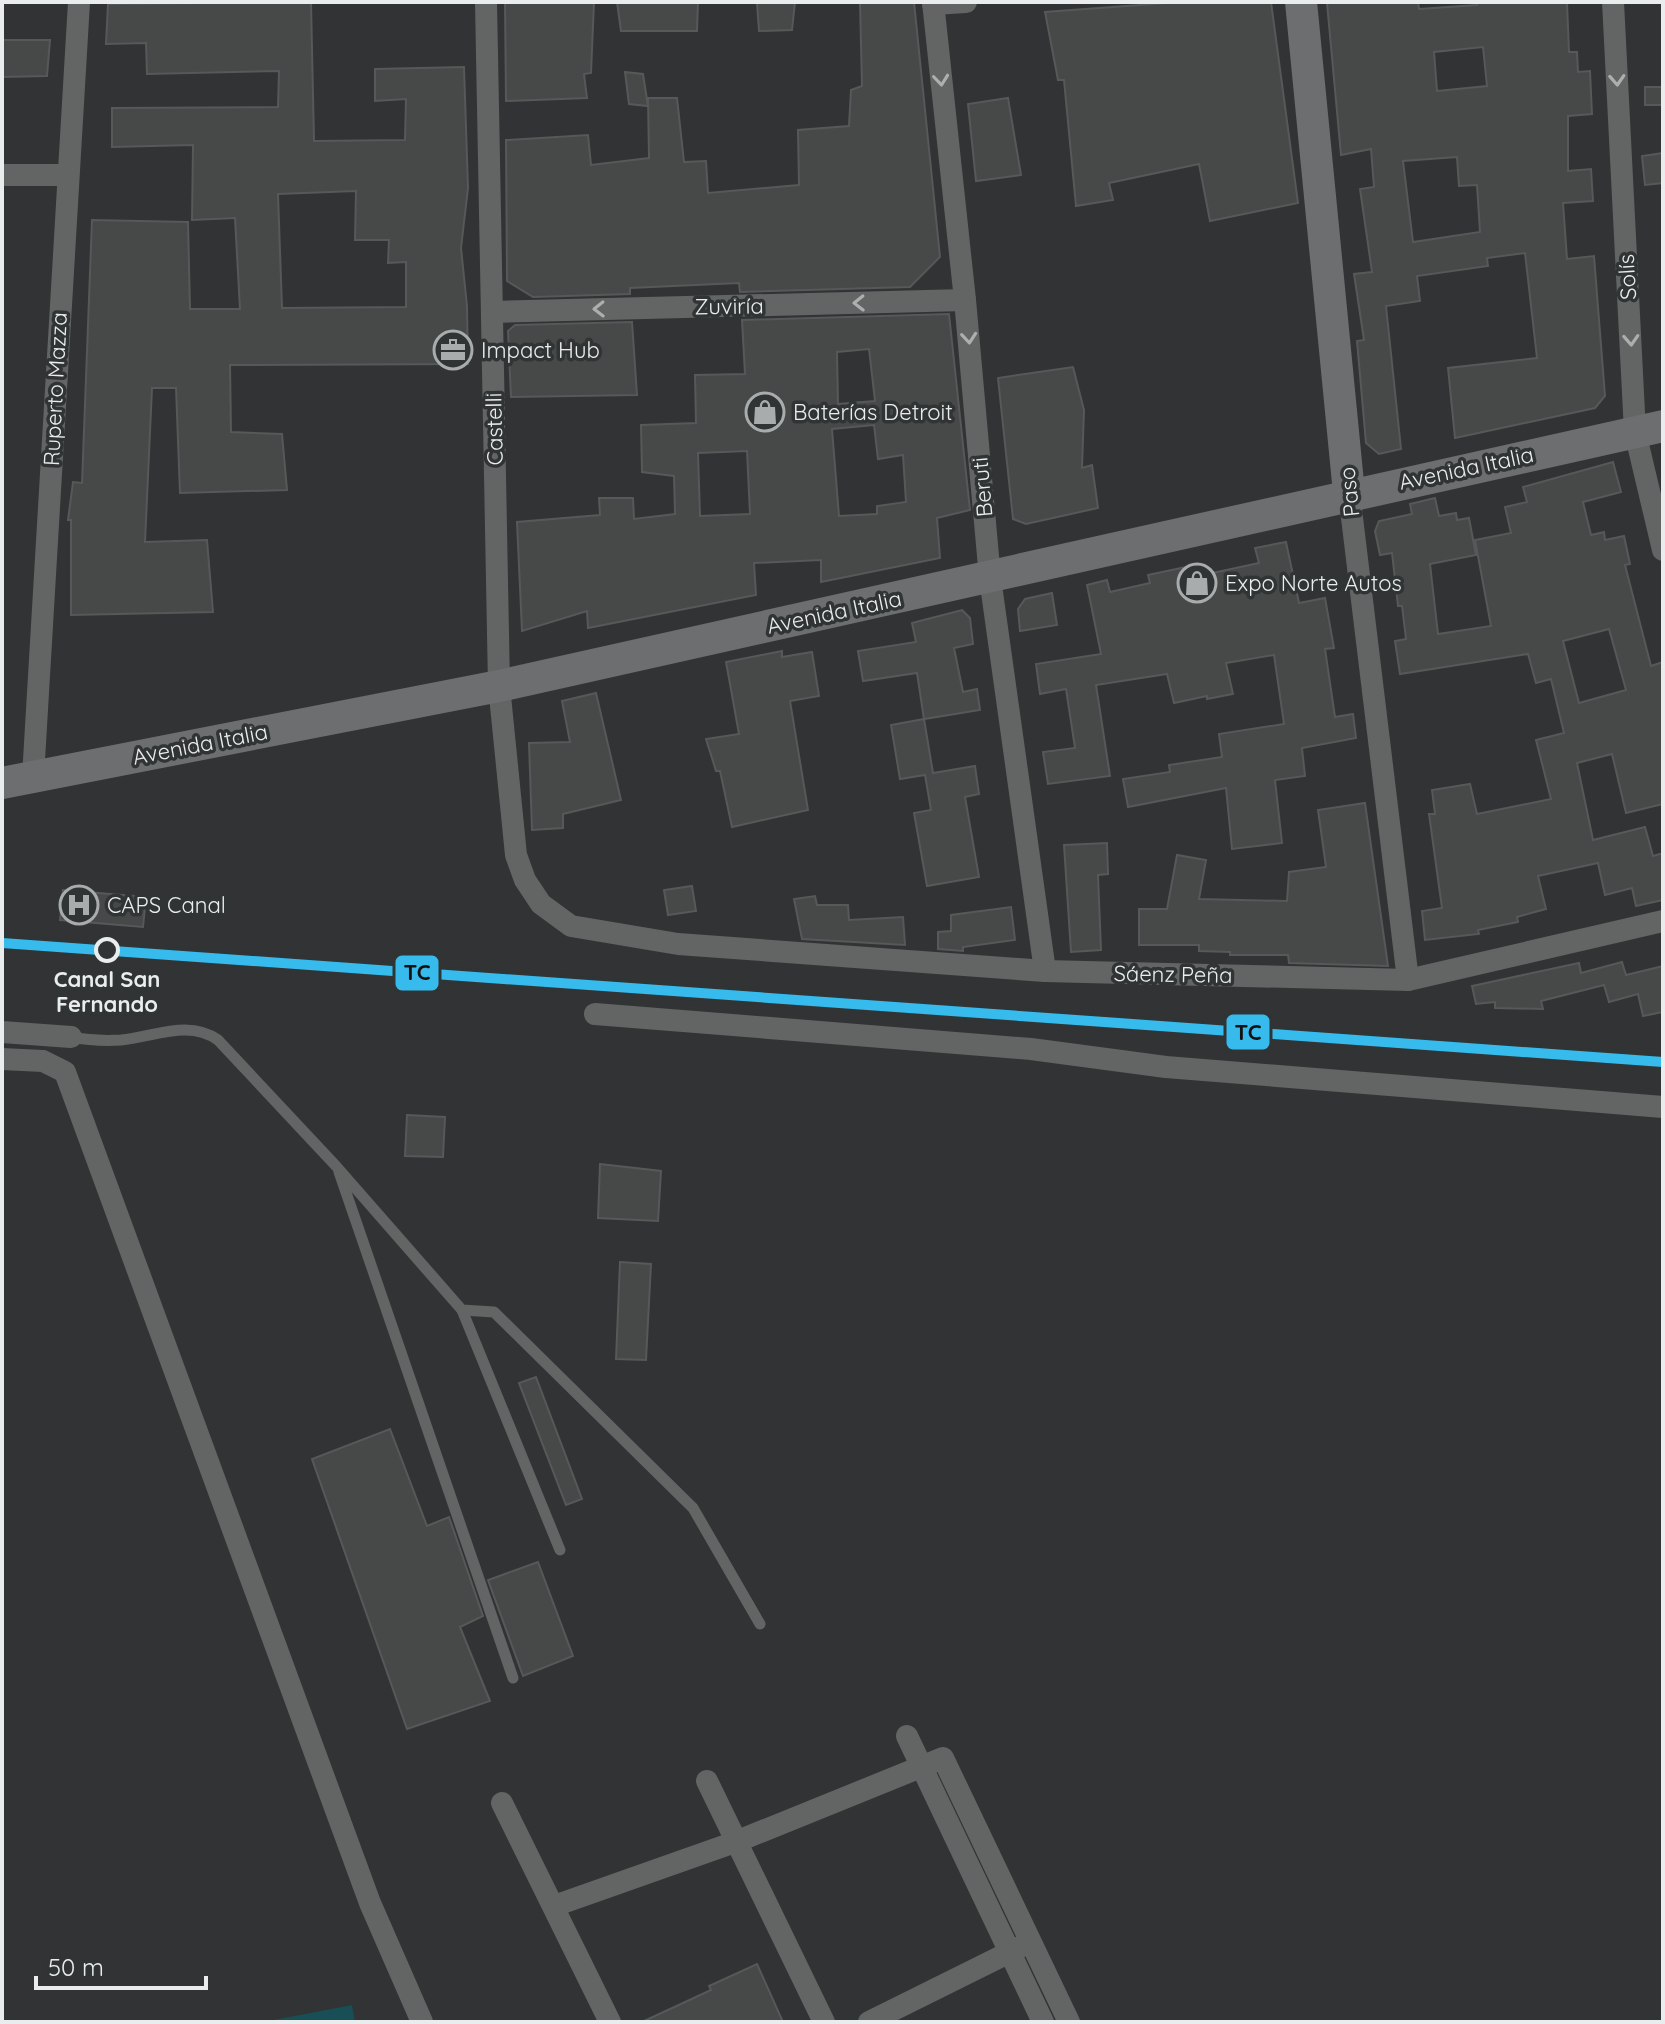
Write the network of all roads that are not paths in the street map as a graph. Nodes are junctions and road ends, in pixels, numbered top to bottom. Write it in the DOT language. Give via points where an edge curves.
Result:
graph roads {
  1 [pos="79,2"];
  2 [pos="486,2"];
  3 [pos="966,2"];
  4 [pos="1301,2"];
  5 [pos="1613,2"];
  6 [pos="933,3"];
  7 [pos="2,175"];
  8 [pos="66,175"];
  9 [pos="965,300"];
  10 [pos="492,312"];
  11 [pos="1649,429"];
  12 [pos="1349,493"];
  13 [pos="1663,550"];
  14 [pos="990,578"];
  15 [pos="499,686"];
  16 [pos="33,777"];
  17 [pos="2,783"];
  18 [pos="1663,921"];
  19 [pos="678,944"];
  20 [pos="1045,971"];
  21 [pos="1408,980"];
  22 [pos="595,1014"];
  23 [pos="2,1032"];
  24 [pos="71,1037"];
  25 [pos="2,1059"];
  26 [pos="1663,1107"];
  27 [pos="336,1166"];
  28 [pos="462,1310"];
  29 [pos="560,1550"];
  30 [pos="760,1624"];
  31 [pos="513,1678"];
  32 [pos="907,1736"];
  33 [pos="921,1768"];
  34 [pos="707,1781"];
  35 [pos="502,1803"];
  36 [pos="738,1841"];
  37 [pos="554,1906"];
  38 [pos="1020,1947"];
  39 [pos="422,2022"];
  40 [pos="610,2022"];
  41 [pos="824,2022"];
  42 [pos="869,2022"];
  43 [pos="1043,2022"];
  44 [pos="1069,2022"];
  1 -- 8 [label="street, Ruperto Mazza"];
  2 -- 10 [label="street, Castelli"];
  3 -- 6 [label="street"];
  4 -- 12 [label="street, Paso"];
  5 -- 11 [label="street, Solís, one-way"];
  6 -- 9 [label="street, Beruti, one-way"];
  7 -- 8 [label="street"];
  8 -- 16 [label="street, Ruperto Mazza"];
  9 -- 10 [label="street, Zuviría, one-way"];
  9 -- 14 [label="street, Beruti, one-way"];
  10 -- 15 [label="street, Castelli"];
  11 -- 12 [label="street, Avenida Italia"];
  11 -- 13 [label="street, Solís"];
  12 -- 14 [label="street, Avenida Italia"];
  12 -- 21 [label="street, Paso"];
  14 -- 15 [label="street, Avenida Italia"];
  14 -- 20 [label="street, Beruti"];
  15 -- 16 [label="street, Avenida Italia"];
  15 -- 19 [label="street, Castelli" via="516,855 541,904 571,926"];
  16 -- 17 [label="street, Avenida Italia"];
  18 -- 21 [label="street, Sáenz Peña"];
  19 -- 20 [label="street, Sáenz Peña"];
  20 -- 21 [label="street, Sáenz Peña"];
  22 -- 26 [label="street"];
  23 -- 24 [label="street"];
  24 -- 27 [label="lane" via="120,1040 205,1031"];
  25 -- 39 [label="street" via="43,1061 65,1072 370,1903"];
  27 -- 28 [label="lane"];
  27 -- 31 [label="lane"];
  28 -- 29 [label="lane"];
  28 -- 30 [label="lane" via="494,1312 693,1508"];
  32 -- 33 [label="street"];
  33 -- 36 [label="street"];
  33 -- 38 [label="street"];
  34 -- 36 [label="street"];
  35 -- 37 [label="street"];
  36 -- 37 [label="street"];
  36 -- 41 [label="street"];
  37 -- 40 [label="street"];
  38 -- 42 [label="street"];
  38 -- 43 [label="street"];
  38 -- 44 [label="street"];
}
